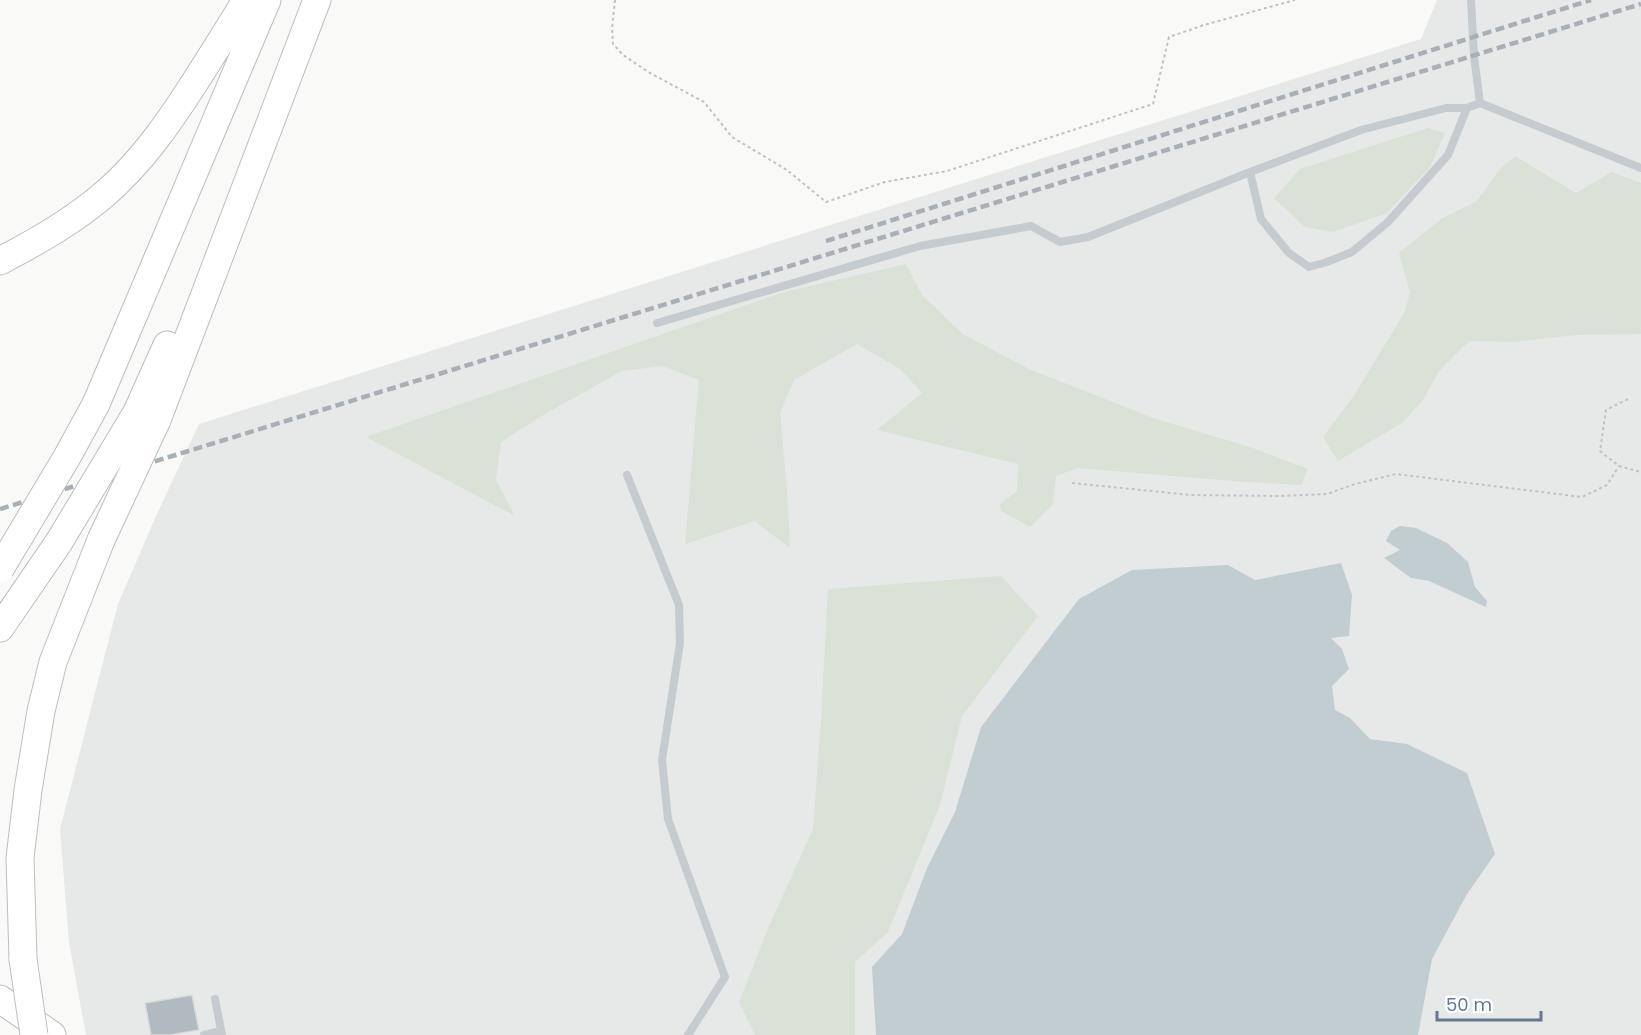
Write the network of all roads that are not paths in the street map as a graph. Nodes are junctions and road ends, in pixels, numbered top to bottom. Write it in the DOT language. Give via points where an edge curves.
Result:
graph roads {
  1 [pos="246,0"];
  2 [pos="267,0"];
  3 [pos="317,0"];
  4 [pos="1470,0"];
  5 [pos="1480,103"];
  6 [pos="1467,108"];
  7 [pos="1641,159"];
  8 [pos="1632,165"];
  9 [pos="1641,168"];
  10 [pos="1250,172"];
  11 [pos="0,261"];
  12 [pos="657,323"];
  13 [pos="147,416"];
  14 [pos="627,475"];
  15 [pos="0,569"];
  16 [pos="0,628"];
  17 [pos="0,999"];
  18 [pos="215,999"];
  19 [pos="222,1033"];
  20 [pos="33,1035"];
  21 [pos="52,1035"];
  22 [pos="204,1035"];
  23 [pos="688,1035"];
  1 -- 11 [label="highway" via="169,121 138,162 71,220"];
  2 -- 15 [label="highway, bridge" via="96,404"];
  3 -- 13 [label="highway"];
  4 -- 5 [label="lane"];
  5 -- 6 [label="lane"];
  5 -- 8 [label="lane"];
  6 -- 10 [label="lane" via="1446,108 1361,130"];
  6 -- 10 [label="lane" via="1448,155 1424,183 1388,222 1352,252 1327,262 1309,267 1289,253 1261,219"];
  7 -- 8 [label="lane"];
  8 -- 9 [label="lane"];
  10 -- 12 [label="lane" via="1088,237 1060,242 1031,226 920,246"];
  13 -- 16 [label="highway, bridge"];
  13 -- 20 [label="highway, bridge" via="53,662 40,711 20,858 23,959"];
  14 -- 23 [label="lane" via="679,605 680,643 662,760 668,819 725,977"];
  17 -- 21 [label="highway"];
  18 -- 19 [label="lane"];
  19 -- 22 [label="lane"];
}
